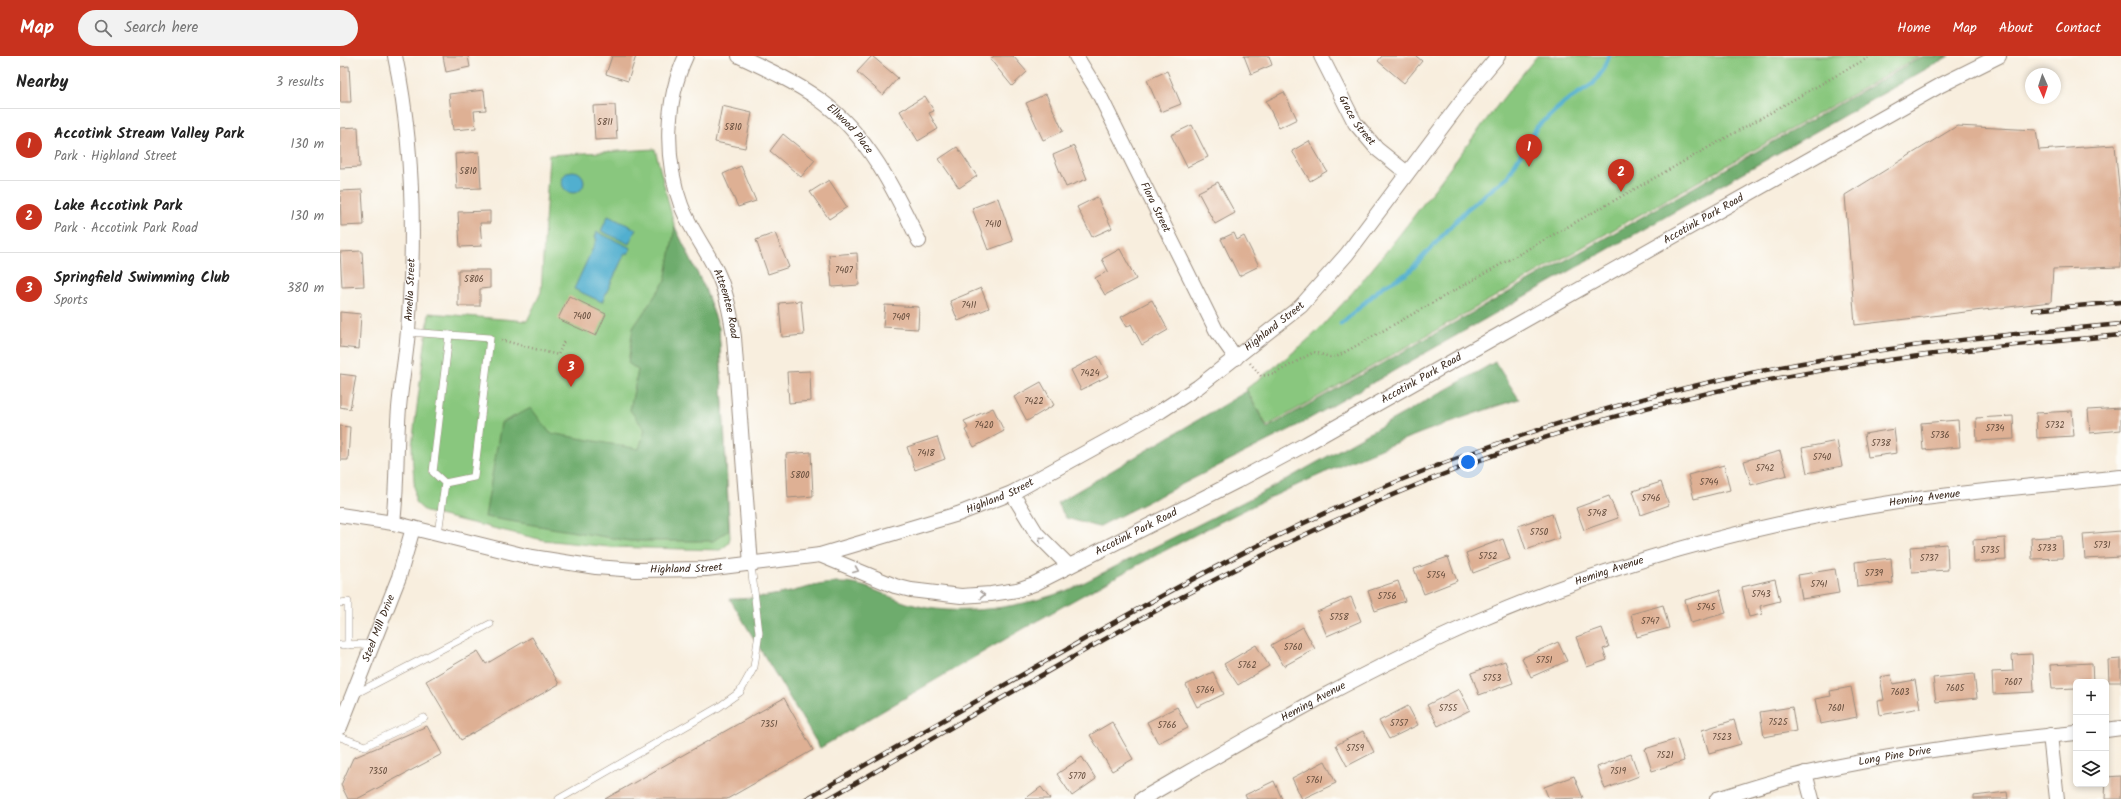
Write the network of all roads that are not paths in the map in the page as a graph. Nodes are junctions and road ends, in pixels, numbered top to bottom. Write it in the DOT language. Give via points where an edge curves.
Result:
graph roads {
  1 [pos="394,56"];
  2 [pos="686,56"];
  3 [pos="739,56"];
  4 [pos="1076,56"];
  5 [pos="1320,56"];
  6 [pos="1498,56"];
  7 [pos="1999,56"];
  8 [pos="1407,174"];
  9 [pos="919,241"];
  10 [pos="408,332"];
  11 [pos="450,335"];
  12 [pos="1239,356"];
  13 [pos="2121,477"];
  14 [pos="445,483"];
  15 [pos="1012,493"];
  16 [pos="340,515"];
  17 [pos="393,523"];
  18 [pos="413,528"];
  19 [pos="438,534"];
  20 [pos="820,555"];
  21 [pos="751,565"];
  22 [pos="1069,566"];
  23 [pos="340,602"];
  24 [pos="490,624"];
  25 [pos="372,644"];
  26 [pos="340,645"];
  27 [pos="348,645"];
  28 [pos="353,695"];
  29 [pos="424,718"];
  30 [pos="340,728"];
  31 [pos="2121,728"];
  32 [pos="2109,730"];
  33 [pos="2073,733"];
  34 [pos="2050,735"];
  35 [pos="340,737"];
  36 [pos="1805,773"];
  37 [pos="559,799"];
  38 [pos="1142,799"];
  39 [pos="1717,799"];
  40 [pos="1812,799"];
  41 [pos="2057,799"];
  1 -- 10 [label="street, Amelia Street" via="406,126 411,193"];
  2 -- 21 [label="street, Atteentee Road" via="670,114 670,158 681,206 717,272 731,312"];
  3 -- 9 [label="street, Ellwood Place" via="798,85 842,119 865,144 884,172"];
  4 -- 12 [label="street, Flora Street" via="1097,90 1216,330"];
  5 -- 8 [label="street, Grace Street" via="1355,123 1377,149"];
  6 -- 8 [label="street, Highland Street"];
  7 -- 22 [label="street, Accotink Park Road" via="1934,89 1306,444"];
  8 -- 12 [label="street, Highland Street" via="1347,254 1315,291 1291,315"];
  10 -- 11 [label="lane"];
  10 -- 17 [label="street, Amelia Street" via="398,423 397,491"];
  11 -- 14 [label="lane" via="433,472"];
  11 -- 14 [label="lane" via="490,338 474,477"];
  12 -- 15 [label="street, Highland Street" via="1161,411"];
  13 -- 38 [label="street, Heming Avenue" via="1896,502 1782,523 1658,556 1587,579 1480,620 1342,685"];
  14 -- 19 [label="lane"];
  15 -- 20 [label="street, Highland Street" via="958,514"];
  22 -- 15 [label="street, one-way" via="1037,534"];
  16 -- 17 [label="street, Highland Street"];
  17 -- 18 [label="street, Highland Street"];
  18 -- 19 [label="street, Highland Street"];
  18 -- 25 [label="street, Steel Mill Drive" via="399,577"];
  19 -- 21 [label="street, Highland Street" via="526,556 596,567 680,570"];
  20 -- 21 [label="street, Highland Street"];
  20 -- 22 [label="street, Accotink Park Road, one-way" via="895,586 961,596 1017,590"];
  21 -- 37 [label="lane" via="759,633 754,666 740,692 719,707"];
  23 -- 27 [label="lane" via="348,602"];
  24 -- 28 [label="lane"];
  25 -- 27 [label="lane"];
  25 -- 28 [label="street, Steel Mill Drive"];
  26 -- 27 [label="lane"];
  28 -- 30 [label="street, Steel Mill Drive"];
  29 -- 35 [label="lane" via="365,746"];
  31 -- 32 [label="street"];
  33 -- 34 [label="street, Long Pine Drive"];
  34 -- 36 [label="street, Long Pine Drive" via="1922,751"];
  34 -- 41 [label="street"];
  36 -- 39 [label="street, Long Pine Drive"];
  36 -- 40 [label="street"];
}
